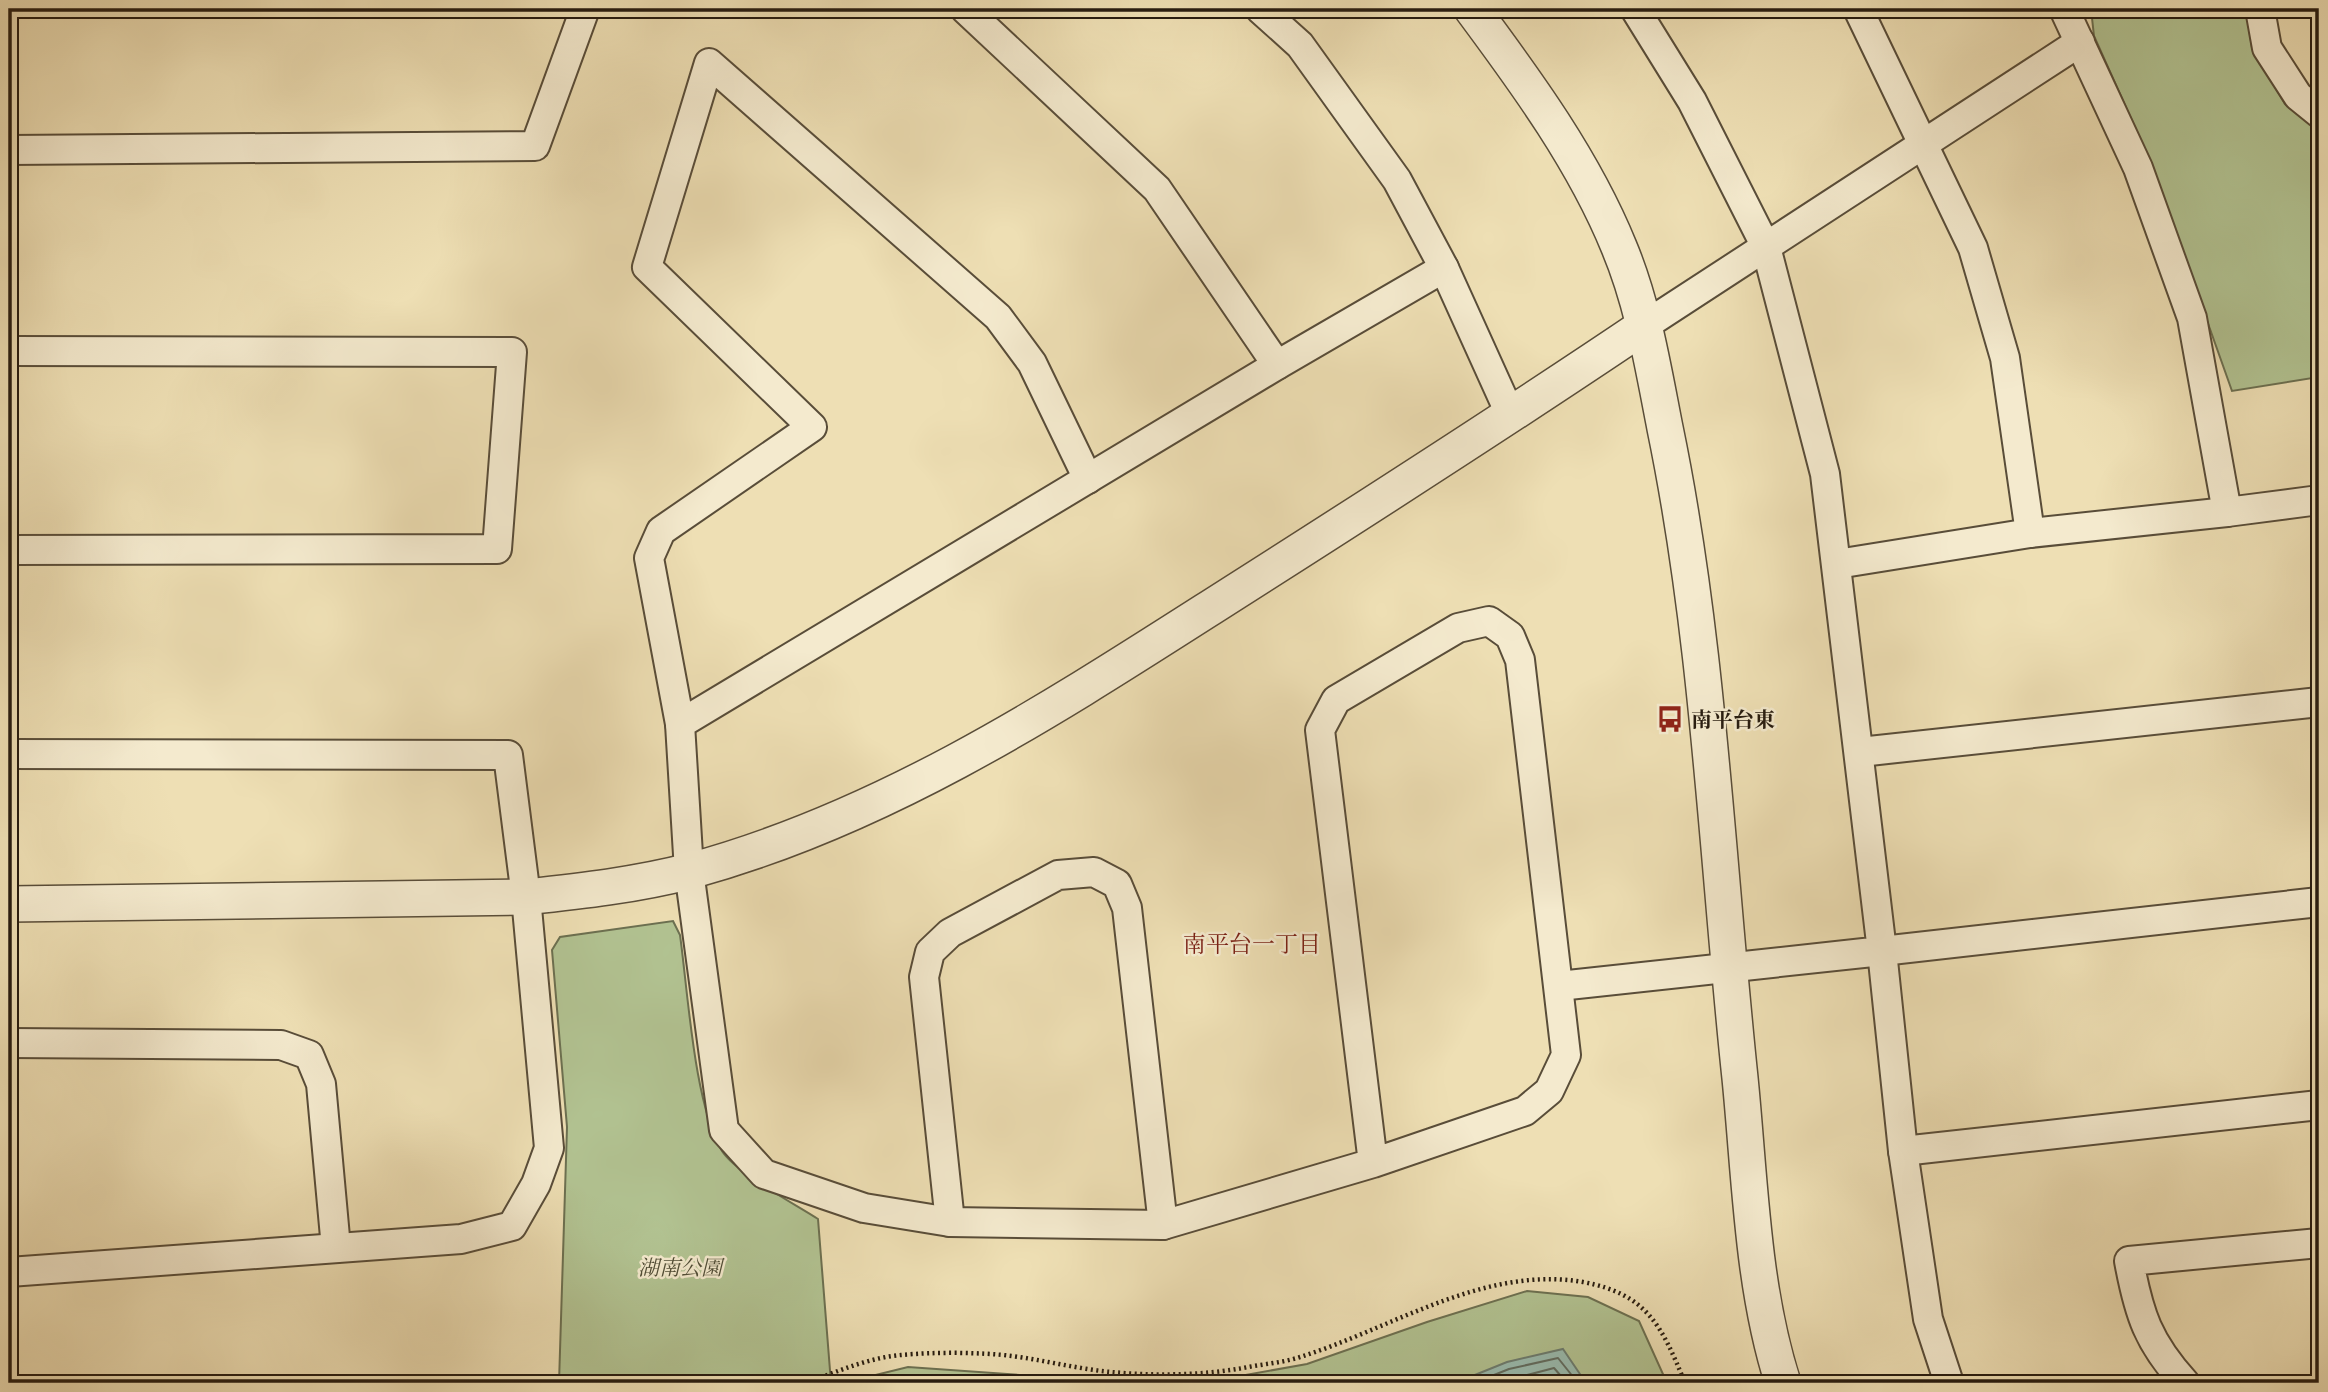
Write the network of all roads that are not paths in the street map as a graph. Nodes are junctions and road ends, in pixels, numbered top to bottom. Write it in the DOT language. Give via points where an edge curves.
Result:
graph roads {
  1 [pos="585,9"];
  2 [pos="965,9"];
  3 [pos="1260,9"];
  4 [pos="1472,9"];
  5 [pos="1634,9"];
  6 [pos="1858,9"];
  7 [pos="2064,9"];
  8 [pos="2260,9"];
  9 [pos="2080,42"];
  10 [pos="2319,113"];
  11 [pos="1924,144"];
  12 [pos="9,150"];
  13 [pos="1766,247"];
  14 [pos="1444,268"];
  15 [pos="1644,326"];
  16 [pos="9,351"];
  17 [pos="1277,365"];
  18 [pos="1511,416"];
  19 [pos="1088,478"];
  20 [pos="2319,500"];
  21 [pos="2227,512"];
  22 [pos="2030,533"];
  23 [pos="9,550"];
  24 [pos="1837,564"];
  25 [pos="2319,702"];
  26 [pos="680,724"];
  27 [pos="1860,752"];
  28 [pos="9,754"];
  29 [pos="689,871"];
  30 [pos="526,897"];
  31 [pos="2319,902"];
  32 [pos="9,904"];
  33 [pos="1882,951"];
  34 [pos="1728,968"];
  35 [pos="1559,986"];
  36 [pos="9,1043"];
  37 [pos="2319,1105"];
  38 [pos="1903,1151"];
  39 [pos="1373,1163"];
  40 [pos="950,1222"];
  41 [pos="1163,1225"];
  42 [pos="2319,1243"];
  43 [pos="336,1248"];
  44 [pos="9,1272"];
  45 [pos="1783,1383"];
  46 [pos="1949,1383"];
  47 [pos="2185,1383"];
  1 -- 12 [label="street" via="535,146"];
  2 -- 17 [label="street" via="1157,189"];
  3 -- 14 [label="street" via="1300,46 1389,169"];
  4 -- 15 [label="street" via="1572,154 1619,247"];
  5 -- 13 [label="street" via="1692,101"];
  6 -- 11 [label="street"];
  7 -- 9 [label="street"];
  8 -- 10 [label="street" via="2267,48 2298,96"];
  9 -- 11 [label="street"];
  9 -- 21 [label="street" via="2138,168 2192,318"];
  11 -- 13 [label="street"];
  11 -- 22 [label="street" via="1973,248 2005,358"];
  13 -- 15 [label="street"];
  13 -- 24 [label="street" via="1825,474"];
  14 -- 17 [label="street"];
  14 -- 18 [label="street"];
  15 -- 18 [label="street"];
  15 -- 34 [label="street" via="1677,486 1698,639"];
  16 -- 23 [label="street" via="512,352 497,548"];
  17 -- 19 [label="street"];
  18 -- 29 [label="street" via="1040,716 926,779 816,830"];
  19 -- 26 [label="street"];
  19 -- 26 [label="street" via="1032,363 998,317 709,63 647,267 812,427 661,531 649,558"];
  20 -- 21 [label="street"];
  21 -- 22 [label="street"];
  22 -- 24 [label="street"];
  24 -- 27 [label="street"];
  25 -- 27 [label="street"];
  26 -- 29 [label="street"];
  27 -- 33 [label="street"];
  28 -- 30 [label="street" via="508,755"];
  29 -- 30 [label="street" via="605,888"];
  29 -- 40 [label="street" via="724,1130 765,1174 864,1208"];
  30 -- 32 [label="street"];
  30 -- 43 [label="street" via="550,1148 537,1184 512,1226 461,1239"];
  31 -- 33 [label="street"];
  33 -- 34 [label="street"];
  33 -- 38 [label="street"];
  34 -- 35 [label="street"];
  34 -- 45 [label="street" via="1761,1276"];
  35 -- 39 [label="street" via="1566,1055 1549,1091 1525,1111"];
  35 -- 39 [label="street" via="1520,660 1510,636 1489,621 1458,628 1336,700 1320,730"];
  36 -- 43 [label="street" via="281,1045 309,1055 321,1084"];
  37 -- 38 [label="street"];
  38 -- 46 [label="street" via="1928,1319"];
  39 -- 41 [label="street"];
  40 -- 41 [label="street"];
  40 -- 41 [label="street" via="924,977 930,952 950,933 1058,875 1094,872 1117,884 1127,908"];
  42 -- 47 [label="street" via="2129,1261 2138,1312 2162,1358"];
  43 -- 44 [label="street"];
}
